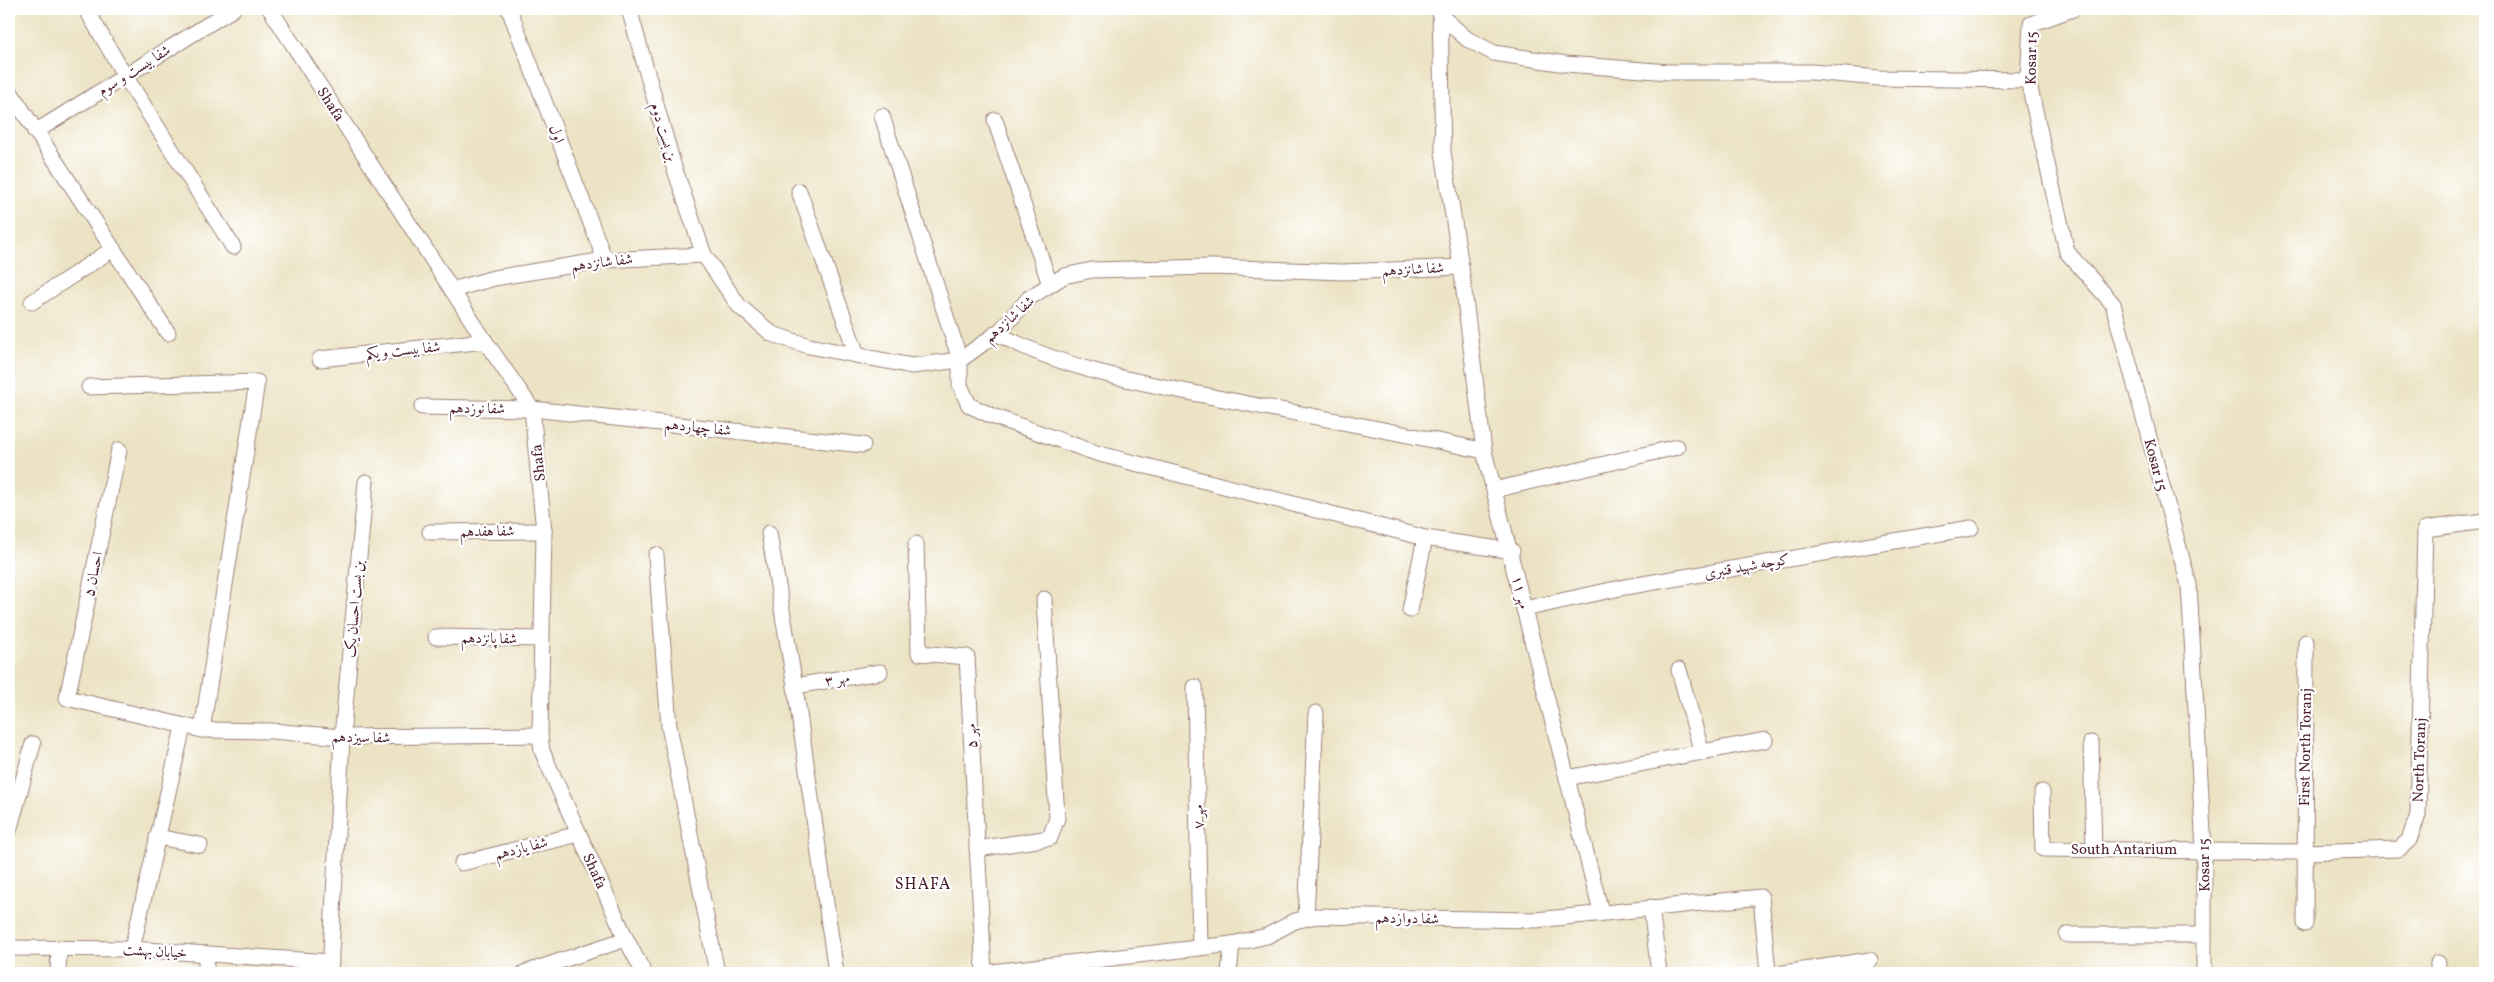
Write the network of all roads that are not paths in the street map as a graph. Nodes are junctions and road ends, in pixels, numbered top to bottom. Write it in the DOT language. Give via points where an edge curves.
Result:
graph roads {
  1 [pos="86,9"];
  2 [pos="233,9"];
  3 [pos="270,9"];
  4 [pos="509,9"];
  5 [pos="628,9"];
  6 [pos="2073,9"];
  7 [pos="1441,12"];
  8 [pos="125,76"];
  9 [pos="2028,80"];
  10 [pos="9,90"];
  11 [pos="882,116"];
  12 [pos="995,120"];
  13 [pos="35,132"];
  14 [pos="798,191"];
  15 [pos="233,247"];
  16 [pos="113,249"];
  17 [pos="704,255"];
  18 [pos="605,260"];
  19 [pos="1461,267"];
  20 [pos="1050,285"];
  21 [pos="452,290"];
  22 [pos="32,302"];
  23 [pos="168,333"];
  24 [pos="996,333"];
  25 [pos="485,342"];
  26 [pos="857,355"];
  27 [pos="320,359"];
  28 [pos="960,360"];
  29 [pos="89,387"];
  30 [pos="422,407"];
  31 [pos="532,409"];
  32 [pos="863,445"];
  33 [pos="1677,447"];
  34 [pos="118,450"];
  35 [pos="1484,450"];
  36 [pos="366,482"];
  37 [pos="1494,490"];
  38 [pos="2485,521"];
  39 [pos="1971,528"];
  40 [pos="544,531"];
  41 [pos="430,532"];
  42 [pos="769,533"];
  43 [pos="1425,538"];
  44 [pos="916,544"];
  45 [pos="1512,552"];
  46 [pos="656,556"];
  47 [pos="1044,599"];
  48 [pos="1524,609"];
  49 [pos="1410,610"];
  50 [pos="436,637"];
  51 [pos="542,638"];
  52 [pos="2306,642"];
  53 [pos="1680,670"];
  54 [pos="880,672"];
  55 [pos="795,686"];
  56 [pos="1195,687"];
  57 [pos="67,698"];
  58 [pos="1316,713"];
  59 [pos="182,727"];
  60 [pos="202,730"];
  61 [pos="540,735"];
  62 [pos="342,737"];
  63 [pos="1765,740"];
  64 [pos="2091,742"];
  65 [pos="33,744"];
  66 [pos="1702,753"];
  67 [pos="1567,778"];
  68 [pos="2042,792"];
  69 [pos="9,831"];
  70 [pos="579,834"];
  71 [pos="157,837"];
  72 [pos="200,845"];
  73 [pos="977,848"];
  74 [pos="2094,849"];
  75 [pos="2204,850"];
  76 [pos="2304,852"];
  77 [pos="462,863"];
  78 [pos="1651,907"];
  79 [pos="1601,912"];
  80 [pos="1306,917"];
  81 [pos="2304,924"];
  82 [pos="2204,935"];
  83 [pos="2067,936"];
  84 [pos="626,939"];
  85 [pos="1232,944"];
  86 [pos="9,948"];
  87 [pos="59,948"];
  88 [pos="1200,948"];
  89 [pos="132,949"];
  90 [pos="206,954"];
  91 [pos="1870,960"];
  92 [pos="330,968"];
  93 [pos="1035,970"];
  94 [pos="58,973"];
  95 [pos="206,973"];
  96 [pos="524,973"];
  97 [pos="644,973"];
  98 [pos="717,973"];
  99 [pos="836,973"];
  100 [pos="983,973"];
  101 [pos="1229,973"];
  102 [pos="1659,973"];
  103 [pos="1768,973"];
  104 [pos="1784,973"];
  105 [pos="2204,973"];
  1 -- 8 [label="street"];
  2 -- 8 [label="street, شفا بیست و سوم"];
  3 -- 21 [label="street, Shafa"];
  4 -- 18 [label="street, اول"];
  5 -- 17 [label="street, بن بست دوم"];
  6 -- 9 [label="street, Kosar 15" via="2031,24"];
  7 -- 9 [label="street" via="1467,38 1494,53 1566,64 1669,72 1812,72 1879,78"];
  7 -- 19 [label="street, مهر ۱۱" via="1443,152"];
  8 -- 13 [label="street, شفا بیست و سوم"];
  8 -- 15 [label="street"];
  9 -- 75 [label="street, Kosar 15" via="2067,252 2113,304 2189,586"];
  10 -- 13 [label="street"];
  11 -- 28 [label="street"];
  12 -- 20 [label="street"];
  13 -- 16 [label="street"];
  14 -- 26 [label="street"];
  16 -- 22 [label="street"];
  16 -- 23 [label="street"];
  17 -- 18 [label="street, شفا شانزدهم"];
  17 -- 26 [label="street, شفا شانزدهم" via="739,306 772,334 809,346"];
  18 -- 21 [label="street, شفا شانزدهم" via="494,278"];
  19 -- 20 [label="street, شفا شانزدهم" via="1343,272 1213,266 1092,270 1064,276"];
  19 -- 35 [label="street, مهر ۱۱"];
  20 -- 24 [label="street, شفا شانزدهم" via="1029,298"];
  21 -- 25 [label="street, Shafa"];
  24 -- 28 [label="street, شفا شانزدهم"];
  24 -- 35 [label="street" via="1026,349 1101,375"];
  25 -- 27 [label="street, شفا بیست و یکم"];
  25 -- 31 [label="street, Shafa"];
  26 -- 28 [label="street, شفا شانزدهم" via="912,366"];
  28 -- 43 [label="street" via="960,385 968,405 992,416 1096,453"];
  29 -- 60 [label="street" via="257,382"];
  30 -- 31 [label="street, شفا نوزدهم"];
  31 -- 32 [label="street, شفا چهاردهم"];
  31 -- 40 [label="street, Shafa"];
  33 -- 37 [label="street"];
  34 -- 57 [label="street, احسان ۵"];
  35 -- 37 [label="street, مهر ۱۱"];
  36 -- 62 [label="street, بن بست احسان یک"];
  37 -- 45 [label="street, مهر ۱۱"];
  38 -- 76 [label="street, North Toranj" via="2425,529 2418,815 2409,840 2391,851"];
  39 -- 48 [label="street, کوچه شهید قنبری" via="1625,587"];
  40 -- 41 [label="street, شفا هفدهم"];
  40 -- 51 [label="street, Shafa"];
  42 -- 55 [label="street"];
  43 -- 45 [label="street"];
  43 -- 49 [label="street"];
  44 -- 73 [label="street, مهر ۵" via="919,653 967,656"];
  45 -- 48 [label="street, مهر ۱۱"];
  46 -- 98 [label="street" via="669,726"];
  47 -- 73 [label="street" via="1057,818 1050,838"];
  48 -- 67 [label="street, مهر ۱۱"];
  50 -- 51 [label="street, شفا پانزدهم"];
  51 -- 61 [label="street, Shafa"];
  52 -- 76 [label="street, First North Toranj"];
  53 -- 66 [label="street"];
  54 -- 55 [label="street, مهر ۳"];
  55 -- 99 [label="street"];
  56 -- 88 [label="street, مهر ۷"];
  57 -- 59 [label="street, شفا سیزدهم"];
  58 -- 80 [label="street"];
  59 -- 60 [label="street, شفا سیزدهم"];
  59 -- 71 [label="street"];
  60 -- 62 [label="street, شفا سیزدهم"];
  61 -- 62 [label="street, شفا سیزدهم"];
  61 -- 70 [label="street, Shafa" via="542,751"];
  62 -- 92 [label="street, بن بست احسان یک"];
  63 -- 66 [label="street"];
  64 -- 74 [label="street"];
  65 -- 69 [label="street"];
  66 -- 67 [label="street"];
  67 -- 79 [label="street, مهر ۱۱"];
  68 -- 74 [label="street, South Antarium" via="2043,849"];
  70 -- 77 [label="street, شفا یازدهم"];
  70 -- 84 [label="street, Shafa"];
  71 -- 72 [label="street"];
  71 -- 89 [label="street"];
  73 -- 100 [label="street, مهر ۵"];
  74 -- 75 [label="street, South Antarium"];
  75 -- 76 [label="street, North Toranj"];
  75 -- 82 [label="street, Kosar 15"];
  76 -- 81 [label="street, First North Toranj"];
  78 -- 79 [label="street, شفا دوازدهم"];
  78 -- 102 [label="street"];
  78 -- 103 [label="street, شفا دوازدهم" via="1761,897"];
  79 -- 80 [label="street, شفا دوازدهم" via="1518,920"];
  80 -- 85 [label="street, شفا دوازدهم" via="1267,936"];
  82 -- 83 [label="street"];
  82 -- 105 [label="street, Kosar 15"];
  84 -- 96 [label="street"];
  84 -- 97 [label="street, Shafa"];
  85 -- 88 [label="street, شفا دوازدهم"];
  85 -- 101 [label="street"];
  86 -- 87 [label="street, خیابان بهشت"];
  87 -- 89 [label="street, خیابان بهشت"];
  87 -- 94 [label="street"];
  88 -- 93 [label="street, شفا دوازدهم"];
  89 -- 90 [label="street, خیابان بهشت"];
  90 -- 92 [label="street, خیابان بهشت"];
  90 -- 95 [label="street"];
  91 -- 104 [label="street"];
  93 -- 100 [label="street, شفا دوازدهم"];
}
